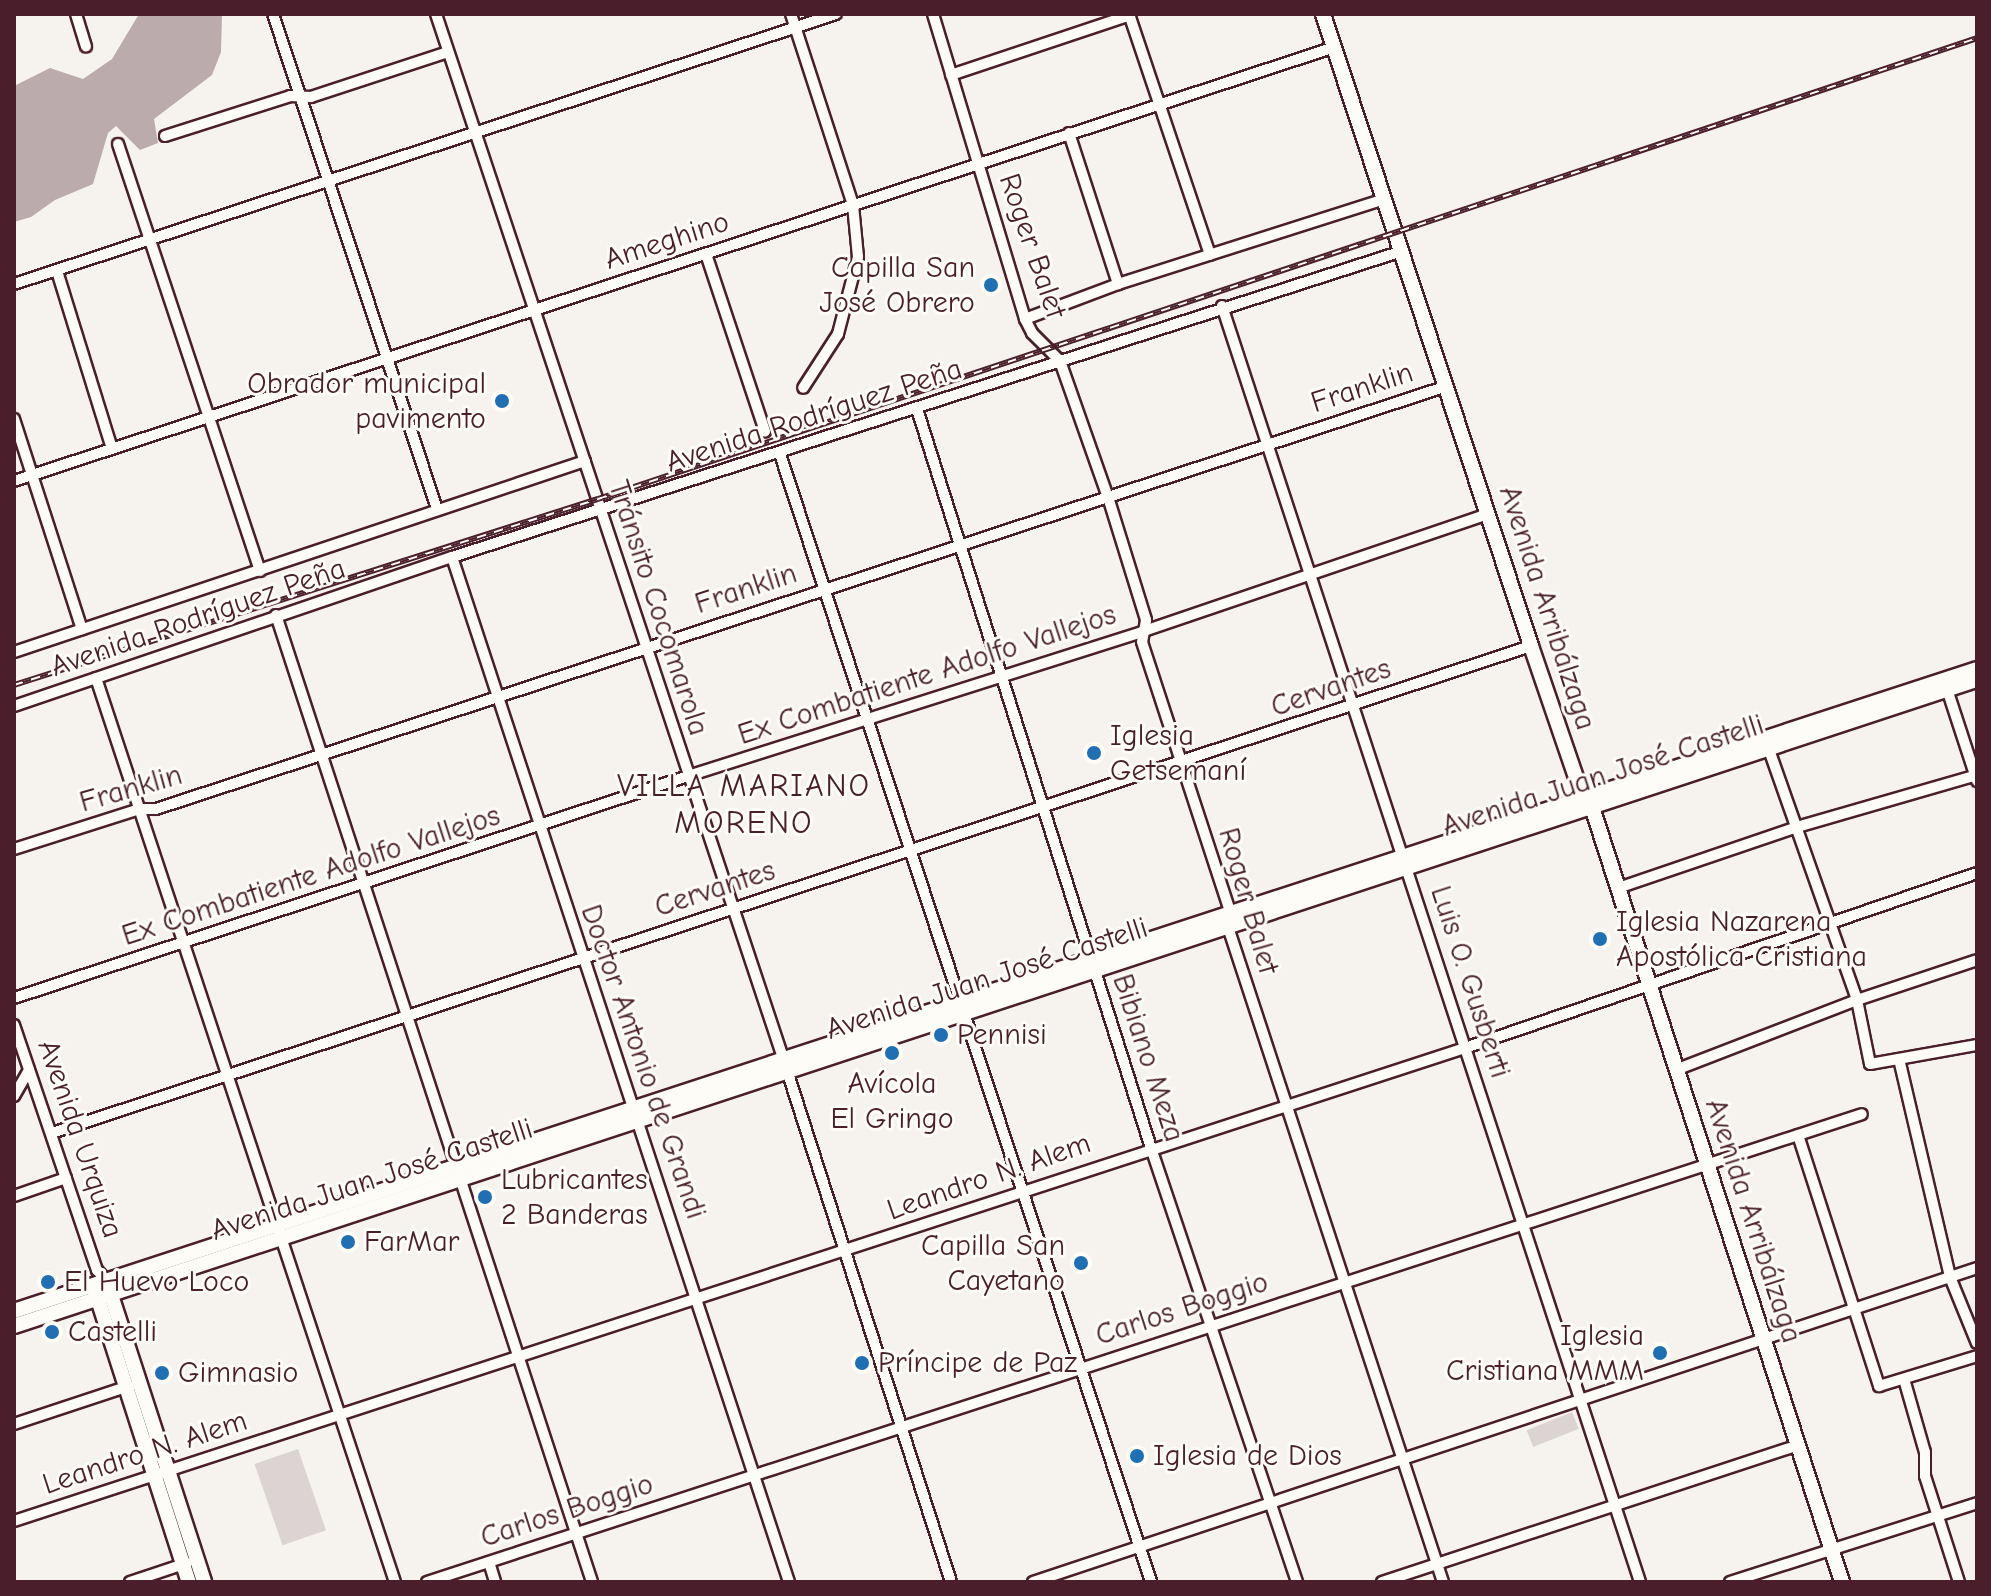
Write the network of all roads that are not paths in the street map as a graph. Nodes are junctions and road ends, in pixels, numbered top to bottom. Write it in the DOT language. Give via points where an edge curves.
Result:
graph roads {
  1 [pos="76,14"];
  2 [pos="273,14"];
  3 [pos="436,14"];
  4 [pos="791,14"];
  5 [pos="836,14"];
  6 [pos="933,14"];
  7 [pos="1323,14"];
  8 [pos="1130,15"];
  9 [pos="795,27"];
  10 [pos="86,46"];
  11 [pos="1335,47"];
  12 [pos="448,52"];
  13 [pos="951,75"];
  14 [pos="300,96"];
  15 [pos="1160,104"];
  16 [pos="476,133"];
  17 [pos="1069,133"];
  18 [pos="165,136"];
  19 [pos="118,144"];
  20 [pos="978,164"];
  21 [pos="329,179"];
  22 [pos="1384,199"];
  23 [pos="853,205"];
  24 [pos="151,239"];
  25 [pos="1402,251"];
  26 [pos="706,254"];
  27 [pos="1210,255"];
  28 [pos="57,271"];
  29 [pos="14,284"];
  30 [pos="1118,284"];
  31 [pos="1222,306"];
  32 [pos="535,309"];
  33 [pos="1025,319"];
  34 [pos="388,358"];
  35 [pos="1060,361"];
  36 [pos="1447,386"];
  37 [pos="803,388"];
  38 [pos="917,409"];
  39 [pos="208,417"];
  40 [pos="14,419"];
  41 [pos="765,431"];
  42 [pos="1269,444"];
  43 [pos="112,449"];
  44 [pos="780,454"];
  45 [pos="585,461"];
  46 [pos="32,475"];
  47 [pos="14,481"];
  48 [pos="1108,497"];
  49 [pos="437,509"];
  50 [pos="601,509"];
  51 [pos="1488,514"];
  52 [pos="960,543"];
  53 [pos="452,557"];
  54 [pos="260,571"];
  55 [pos="1311,572"];
  56 [pos="825,590"];
  57 [pos="276,615"];
  58 [pos="82,629"];
  59 [pos="1144,631"];
  60 [pos="1531,646"];
  61 [pos="646,647"];
  62 [pos="14,652"];
  63 [pos="1977,669"];
  64 [pos="1003,675"];
  65 [pos="96,678"];
  66 [pos="1977,680"];
  67 [pos="1945,684"];
  68 [pos="498,696"];
  69 [pos="1355,705"];
  70 [pos="14,706"];
  71 [pos="867,719"];
  72 [pos="1766,743"];
  73 [pos="321,753"];
  74 [pos="1181,764"];
  75 [pos="688,776"];
  76 [pos="1976,777"];
  77 [pos="1588,802"];
  78 [pos="1046,807"];
  79 [pos="139,809"];
  80 [pos="540,827"];
  81 [pos="1797,827"];
  82 [pos="14,849"];
  83 [pos="910,851"];
  84 [pos="1406,863"];
  85 [pos="1977,873"];
  86 [pos="363,882"];
  87 [pos="1618,888"];
  88 [pos="731,908"];
  89 [pos="1229,919"];
  90 [pos="1832,924"];
  91 [pos="184,942"];
  92 [pos="583,959"];
  93 [pos="1977,960"];
  94 [pos="1094,964"];
  95 [pos="1651,986"];
  96 [pos="14,998"];
  97 [pos="1857,1000"];
  98 [pos="961,1007"];
  99 [pos="407,1016"];
  100 [pos="14,1025"];
  101 [pos="1977,1045"];
  102 [pos="1465,1048"];
  103 [pos="1899,1059"];
  104 [pos="784,1065"];
  105 [pos="1678,1069"];
  106 [pos="29,1070"];
  107 [pos="228,1076"];
  108 [pos="14,1096"];
  109 [pos="1286,1104"];
  110 [pos="635,1112"];
  111 [pos="1862,1114"];
  112 [pos="52,1133"];
  113 [pos="1798,1135"];
  114 [pos="1151,1148"];
  115 [pos="1704,1164"];
  116 [pos="458,1173"];
  117 [pos="66,1178"];
  118 [pos="1020,1191"];
  119 [pos="14,1196"];
  120 [pos="1524,1224"];
  121 [pos="279,1231"];
  122 [pos="844,1251"];
  123 [pos="1977,1268"];
  124 [pos="1950,1277"];
  125 [pos="1344,1281"];
  126 [pos="101,1286"];
  127 [pos="697,1297"];
  128 [pos="1856,1308"];
  129 [pos="14,1311"];
  130 [pos="14,1326"];
  131 [pos="1213,1326"];
  132 [pos="1764,1339"];
  133 [pos="1977,1343"];
  134 [pos="518,1356"];
  135 [pos="1977,1356"];
  136 [pos="1080,1367"];
  137 [pos="1904,1379"];
  138 [pos="132,1386"];
  139 [pos="1582,1401"];
  140 [pos="339,1416"];
  141 [pos="14,1424"];
  142 [pos="901,1426"];
  143 [pos="1798,1445"];
  144 [pos="1405,1459"];
  145 [pos="160,1473"];
  146 [pos="754,1476"];
  147 [pos="1271,1503"];
  148 [pos="1977,1503"];
  149 [pos="1617,1506"];
  150 [pos="1937,1515"];
  151 [pos="14,1521"];
  152 [pos="575,1533"];
  153 [pos="1140,1547"];
  154 [pos="1831,1550"];
  155 [pos="190,1562"];
  156 [pos="489,1562"];
  157 [pos="1438,1564"];
  158 [pos="130,1582"];
  159 [pos="189,1582"];
  160 [pos="204,1582"];
  161 [pos="395,1582"];
  162 [pos="427,1582"];
  163 [pos="495,1582"];
  164 [pos="592,1582"];
  165 [pos="789,1582"];
  166 [pos="951,1582"];
  167 [pos="1033,1582"];
  168 [pos="1151,1582"];
  169 [pos="1297,1582"];
  170 [pos="1382,1582"];
  171 [pos="1443,1582"];
  172 [pos="1640,1582"];
  173 [pos="1730,1582"];
  174 [pos="1842,1582"];
  175 [pos="1959,1582"];
  1 -- 10 [label="street"];
  2 -- 14 [label="street"];
  3 -- 12 [label="street, Tránsito Cocomarola"];
  4 -- 9 [label="street"];
  5 -- 9 [label="street"];
  6 -- 13 [label="street, Roger Balet"];
  7 -- 11 [label="main road, Avenida Arribálzaga"];
  8 -- 13 [label="street"];
  8 -- 15 [label="street"];
  9 -- 16 [label="street"];
  9 -- 23 [label="street"];
  11 -- 15 [label="street, Ameghino"];
  11 -- 22 [label="main road, Avenida Arribálzaga"];
  12 -- 14 [label="street" via="311,97"];
  12 -- 16 [label="street, Tránsito Cocomarola"];
  13 -- 20 [label="street, Roger Balet"];
  14 -- 18 [label="street"];
  14 -- 21 [label="street"];
  15 -- 17 [label="street, Ameghino"];
  15 -- 27 [label="street"];
  16 -- 21 [label="street"];
  16 -- 32 [label="street, Tránsito Cocomarola"];
  17 -- 20 [label="street, Ameghino"];
  17 -- 30 [label="street"];
  19 -- 24 [label="street"];
  20 -- 23 [label="street, Ameghino"];
  20 -- 33 [label="street, Roger Balet"];
  21 -- 24 [label="street"];
  21 -- 34 [label="street"];
  22 -- 25 [label="main road, Avenida Arribálzaga"];
  22 -- 27 [label="street"];
  23 -- 26 [label="street, Ameghino"];
  23 -- 37 [label="street" via="858,257 838,334"];
  24 -- 28 [label="street"];
  24 -- 39 [label="street"];
  25 -- 31 [label="street, Avenida Rodríguez Peña"];
  25 -- 36 [label="main road, Avenida Arribálzaga"];
  26 -- 32 [label="street, Ameghino"];
  26 -- 41 [label="street"];
  27 -- 30 [label="street"];
  28 -- 29 [label="street"];
  28 -- 43 [label="street"];
  30 -- 33 [label="street"];
  31 -- 35 [label="street, Avenida Rodríguez Peña"];
  31 -- 42 [label="street, Luis O. Gusberti"];
  32 -- 34 [label="street, Ameghino"];
  32 -- 45 [label="street, Tránsito Cocomarola"];
  33 -- 35 [label="street, Roger Balet"];
  34 -- 39 [label="street, Ameghino"];
  34 -- 49 [label="street"];
  35 -- 38 [label="street, Avenida Rodríguez Peña"];
  35 -- 48 [label="street, Roger Balet"];
  36 -- 42 [label="street, Franklin"];
  36 -- 51 [label="main road, Avenida Arribálzaga"];
  38 -- 44 [label="street, Avenida Rodríguez Peña"];
  38 -- 52 [label="street, Bibiano Meza"];
  39 -- 43 [label="street, Ameghino"];
  39 -- 54 [label="street"];
  40 -- 46 [label="street"];
  42 -- 48 [label="street, Franklin"];
  42 -- 55 [label="street, Luis O. Gusberti"];
  43 -- 46 [label="street, Ameghino"];
  44 -- 50 [label="street, Avenida Rodríguez Peña"];
  44 -- 56 [label="street"];
  45 -- 49 [label="street, Avenida Rodríguez Peña"];
  45 -- 50 [label="street, Tránsito Cocomarola"];
  46 -- 47 [label="street, Ameghino"];
  46 -- 58 [label="street"];
  48 -- 52 [label="street, Franklin"];
  48 -- 59 [label="street, Roger Balet" via="1146,620"];
  49 -- 54 [label="street, Avenida Rodríguez Peña"];
  50 -- 53 [label="street, Avenida Rodríguez Peña"];
  50 -- 61 [label="street, Tránsito Cocomarola"];
  51 -- 55 [label="street, Ex Combatiente Adolfo Vallejos"];
  51 -- 60 [label="main road, Avenida Arribálzaga"];
  52 -- 56 [label="street, Franklin"];
  52 -- 64 [label="street, Bibiano Meza"];
  53 -- 57 [label="street, Avenida Rodríguez Peña"];
  53 -- 68 [label="street, Doctor Antonio de Grandi"];
  54 -- 58 [label="street, Avenida Rodríguez Peña"];
  55 -- 59 [label="street, Ex Combatiente Adolfo Vallejos"];
  55 -- 69 [label="street, Luis O. Gusberti"];
  56 -- 61 [label="street, Franklin"];
  56 -- 71 [label="street"];
  57 -- 65 [label="street, Avenida Rodríguez Peña"];
  57 -- 73 [label="street"];
  58 -- 62 [label="street, Avenida Rodríguez Peña"];
  59 -- 64 [label="street, Ex Combatiente Adolfo Vallejos"];
  59 -- 74 [label="street, Roger Balet" via="1142,642"];
  60 -- 69 [label="street, Cervantes"];
  60 -- 77 [label="main road, Avenida Arribálzaga"];
  61 -- 68 [label="street, Franklin"];
  61 -- 75 [label="street, Tránsito Cocomarola"];
  63 -- 67 [label="main road, Avenida Juan José Castelli"];
  64 -- 71 [label="street, Ex Combatiente Adolfo Vallejos"];
  64 -- 78 [label="street, Bibiano Meza"];
  65 -- 70 [label="street, Avenida Rodríguez Peña"];
  65 -- 79 [label="street"];
  66 -- 67 [label="main road, Avenida Juan José Castelli"];
  67 -- 72 [label="main road, Avenida Juan José Castelli"];
  67 -- 76 [label="street"];
  68 -- 73 [label="street, Franklin"];
  68 -- 80 [label="street, Doctor Antonio de Grandi"];
  69 -- 74 [label="street, Cervantes"];
  69 -- 84 [label="street, Luis O. Gusberti"];
  71 -- 75 [label="street, Ex Combatiente Adolfo Vallejos"];
  71 -- 83 [label="street"];
  72 -- 77 [label="main road, Avenida Juan José Castelli"];
  72 -- 81 [label="street"];
  73 -- 79 [label="street, Franklin" via="156,809"];
  73 -- 86 [label="street"];
  74 -- 78 [label="street, Cervantes"];
  74 -- 89 [label="street, Roger Balet"];
  75 -- 80 [label="street, Ex Combatiente Adolfo Vallejos"];
  75 -- 88 [label="street, Tránsito Cocomarola"];
  76 -- 81 [label="street"];
  77 -- 84 [label="main road, Avenida Juan José Castelli"];
  77 -- 87 [label="main road, Avenida Arribálzaga"];
  78 -- 83 [label="street, Cervantes"];
  78 -- 94 [label="street, Bibiano Meza"];
  79 -- 82 [label="street, Franklin"];
  79 -- 91 [label="street"];
  80 -- 86 [label="street, Ex Combatiente Adolfo Vallejos"];
  80 -- 92 [label="street, Doctor Antonio de Grandi"];
  81 -- 87 [label="street"];
  81 -- 90 [label="street"];
  83 -- 88 [label="street, Cervantes"];
  83 -- 98 [label="street"];
  84 -- 89 [label="main road, Avenida Juan José Castelli"];
  84 -- 102 [label="street, Luis O. Gusberti"];
  85 -- 90 [label="street, Leandro N. Alem"];
  86 -- 91 [label="street, Ex Combatiente Adolfo Vallejos"];
  86 -- 99 [label="street"];
  87 -- 95 [label="main road, Avenida Arribálzaga"];
  88 -- 92 [label="street, Cervantes"];
  88 -- 104 [label="street, Tránsito Cocomarola"];
  89 -- 94 [label="main road, Avenida Juan José Castelli"];
  89 -- 109 [label="street, Roger Balet"];
  90 -- 95 [label="street, Leandro N. Alem"];
  90 -- 97 [label="street"];
  91 -- 96 [label="street, Ex Combatiente Adolfo Vallejos"];
  91 -- 107 [label="street"];
  92 -- 99 [label="street, Cervantes"];
  92 -- 110 [label="street, Doctor Antonio de Grandi"];
  93 -- 97 [label="street"];
  94 -- 98 [label="main road, Avenida Juan José Castelli"];
  94 -- 114 [label="street, Bibiano Meza"];
  95 -- 102 [label="street, Leandro N. Alem"];
  95 -- 105 [label="main road, Avenida Arribálzaga"];
  97 -- 103 [label="street" via="1870,1064"];
  97 -- 105 [label="street"];
  98 -- 104 [label="main road, Avenida Juan José Castelli"];
  98 -- 118 [label="street"];
  99 -- 107 [label="street, Cervantes"];
  99 -- 116 [label="street"];
  100 -- 106 [label="street, Avenida Urquiza"];
  101 -- 103 [label="street"];
  102 -- 109 [label="street, Leandro N. Alem"];
  102 -- 120 [label="street, Luis O. Gusberti"];
  103 -- 124 [label="street"];
  104 -- 110 [label="main road, Avenida Juan José Castelli"];
  104 -- 122 [label="street, Tránsito Cocomarola"];
  105 -- 115 [label="main road, Avenida Arribálzaga"];
  106 -- 108 [label="street"];
  106 -- 112 [label="street, Avenida Urquiza"];
  107 -- 112 [label="street, Cervantes"];
  107 -- 121 [label="street"];
  109 -- 114 [label="street, Leandro N. Alem"];
  109 -- 125 [label="street, Roger Balet"];
  110 -- 116 [label="main road, Avenida Juan José Castelli"];
  110 -- 127 [label="street, Doctor Antonio de Grandi"];
  111 -- 113 [label="street, Carlos Boggio"];
  112 -- 117 [label="street, Avenida Urquiza"];
  113 -- 115 [label="street, Carlos Boggio"];
  113 -- 128 [label="street"];
  114 -- 118 [label="street, Leandro N. Alem"];
  114 -- 131 [label="street, Bibiano Meza"];
  115 -- 120 [label="street, Carlos Boggio"];
  115 -- 132 [label="main road, Avenida Arribálzaga"];
  116 -- 121 [label="main road, Avenida Juan José Castelli"];
  116 -- 134 [label="street"];
  117 -- 119 [label="street"];
  117 -- 126 [label="street, Avenida Urquiza"];
  118 -- 122 [label="street, Leandro N. Alem"];
  118 -- 136 [label="street"];
  120 -- 125 [label="street, Carlos Boggio"];
  120 -- 139 [label="street, Luis O. Gusberti"];
  121 -- 126 [label="main road, Avenida Juan José Castelli"];
  121 -- 140 [label="street"];
  122 -- 127 [label="street, Leandro N. Alem"];
  122 -- 142 [label="street, Tránsito Cocomarola"];
  123 -- 124 [label="street"];
  124 -- 128 [label="street"];
  124 -- 133 [label="street"];
  125 -- 131 [label="street, Carlos Boggio"];
  125 -- 144 [label="street, Roger Balet"];
  126 -- 129 [label="main road, Avenida Juan José Castelli"];
  126 -- 130 [label="main road, Avenida Juan José Castelli"];
  126 -- 138 [label="main road, Avenida Urquiza"];
  127 -- 134 [label="street, Leandro N. Alem"];
  127 -- 146 [label="street, Doctor Antonio de Grandi"];
  128 -- 132 [label="street"];
  128 -- 137 [label="street" via="1879,1386"];
  131 -- 136 [label="street, Carlos Boggio"];
  131 -- 147 [label="street, Bibiano Meza"];
  132 -- 139 [label="street"];
  132 -- 143 [label="main road, Avenida Arribálzaga"];
  134 -- 140 [label="street, Leandro N. Alem"];
  134 -- 152 [label="street"];
  135 -- 137 [label="street"];
  136 -- 142 [label="street, Carlos Boggio"];
  136 -- 153 [label="street"];
  137 -- 150 [label="street"];
  138 -- 141 [label="street"];
  138 -- 145 [label="main road, Avenida Urquiza"];
  139 -- 144 [label="street"];
  139 -- 149 [label="street, Luis O. Gusberti"];
  140 -- 145 [label="street, Leandro N. Alem"];
  140 -- 161 [label="street"];
  142 -- 146 [label="street, Carlos Boggio"];
  142 -- 166 [label="street, Tránsito Cocomarola"];
  143 -- 149 [label="street"];
  143 -- 154 [label="main road, Avenida Arribálzaga"];
  144 -- 147 [label="street"];
  144 -- 157 [label="street, Roger Balet"];
  145 -- 151 [label="street, Leandro N. Alem"];
  145 -- 155 [label="main road, Avenida Urquiza"];
  146 -- 152 [label="street, Carlos Boggio"];
  146 -- 165 [label="street, Doctor Antonio de Grandi"];
  147 -- 153 [label="street"];
  147 -- 169 [label="street, Bibiano Meza"];
  148 -- 150 [label="street"];
  149 -- 157 [label="street"];
  149 -- 172 [label="street, Luis O. Gusberti"];
  150 -- 154 [label="street"];
  150 -- 175 [label="street"];
  152 -- 156 [label="street, Carlos Boggio"];
  152 -- 164 [label="street"];
  153 -- 167 [label="street"];
  153 -- 168 [label="street"];
  154 -- 173 [label="street"];
  154 -- 174 [label="main road, Avenida Arribálzaga"];
  155 -- 158 [label="street"];
  155 -- 159 [label="main road, Avenida Urquiza"];
  155 -- 160 [label="main road, Avenida Urquiza"];
  156 -- 162 [label="street, Carlos Boggio"];
  156 -- 163 [label="street"];
  157 -- 170 [label="street"];
  157 -- 171 [label="street, Roger Balet"];
}
